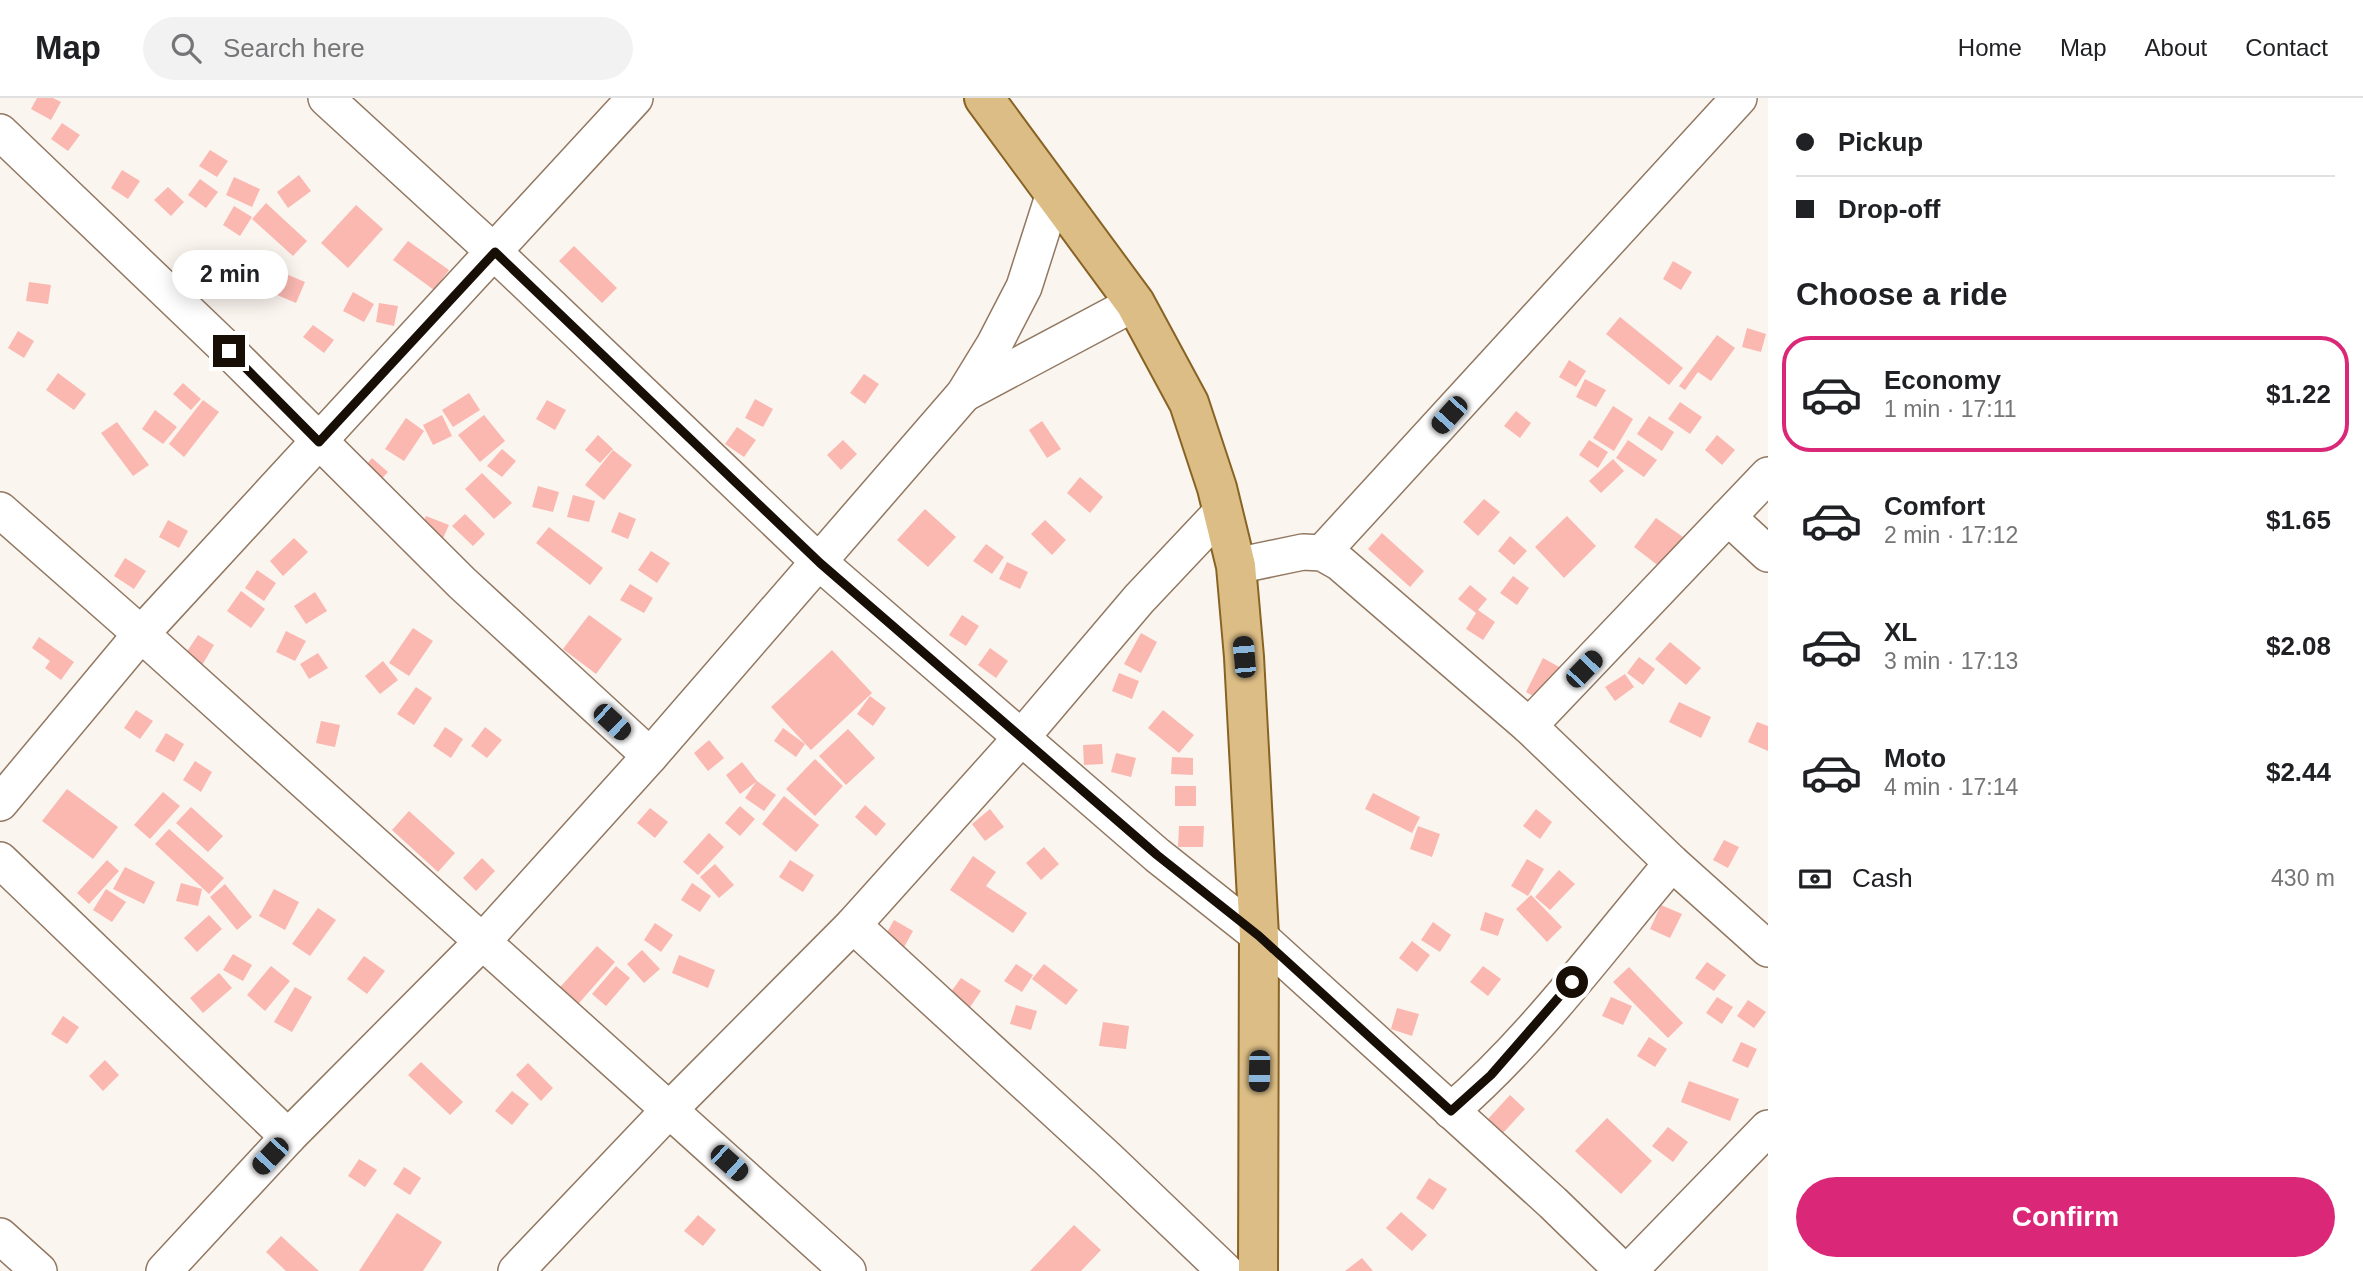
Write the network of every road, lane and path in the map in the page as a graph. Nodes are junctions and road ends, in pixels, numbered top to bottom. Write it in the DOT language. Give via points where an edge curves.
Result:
graph roads {
  1 [pos="326,98"];
  2 [pos="635,98"];
  3 [pos="984,98"];
  4 [pos="1739,98"];
  5 [pos="0,132"];
  6 [pos="1054,193"];
  7 [pos="495,252"];
  8 [pos="1135,303"];
  9 [pos="964,394"];
  10 [pos="319,442"];
  11 [pos="1768,475"];
  12 [pos="0,510"];
  13 [pos="1223,510"];
  14 [pos="1728,517"];
  15 [pos="1322,553"];
  16 [pos="1768,554"];
  17 [pos="820,563"];
  18 [pos="1236,566"];
  19 [pos="141,634"];
  20 [pos="1530,726"];
  21 [pos="1021,738"];
  22 [pos="650,756"];
  23 [pos="0,803"];
  24 [pos="0,860"];
  25 [pos="1672,863"];
  26 [pos="853,925"];
  27 [pos="1259,936"];
  28 [pos="483,941"];
  29 [pos="1768,949"];
  30 [pos="670,1109"];
  31 [pos="1451,1111"];
  32 [pos="1768,1128"];
  33 [pos="288,1137"];
  34 [pos="0,1236"];
  35 [pos="39,1271"];
  36 [pos="164,1271"];
  37 [pos="516,1271"];
  38 [pos="848,1271"];
  39 [pos="1225,1271"];
  40 [pos="1258,1271"];
  41 [pos="1623,1271"];
  42 [pos="1629,1271"];
  1 -- 7 [label="street"];
  2 -- 7 [label="street"];
  3 -- 6 [label="main road"];
  4 -- 15 [label="street"];
  5 -- 10 [label="street"];
  6 -- 8 [label="main road"];
  6 -- 9 [label="street" via="1024,287"];
  7 -- 10 [label="street"];
  7 -- 17 [label="street"];
  8 -- 9 [label="street"];
  8 -- 13 [label="main road" via="1189,403"];
  9 -- 17 [label="street"];
  10 -- 19 [label="street"];
  10 -- 22 [label="street" via="462,583"];
  11 -- 14 [label="street"];
  12 -- 19 [label="street"];
  13 -- 18 [label="main road"];
  13 -- 21 [label="street" via="1139,599"];
  14 -- 16 [label="street"];
  14 -- 20 [label="street"];
  15 -- 18 [label="street" via="1303,552"];
  15 -- 20 [label="street" via="1340,563"];
  17 -- 21 [label="street"];
  17 -- 22 [label="street"];
  18 -- 27 [label="main road"];
  19 -- 23 [label="street"];
  19 -- 28 [label="street"];
  20 -- 25 [label="street"];
  21 -- 26 [label="street"];
  21 -- 27 [label="street"];
  22 -- 28 [label="street"];
  24 -- 33 [label="street"];
  25 -- 29 [label="street"];
  25 -- 31 [label="street" via="1535,1026"];
  26 -- 30 [label="street"];
  26 -- 39 [label="street"];
  27 -- 31 [label="street"];
  27 -- 40 [label="main road"];
  28 -- 30 [label="street"];
  28 -- 33 [label="street"];
  30 -- 37 [label="street"];
  30 -- 38 [label="street"];
  31 -- 41 [label="street"];
  32 -- 42 [label="street"];
  33 -- 36 [label="street"];
  34 -- 35 [label="street"];
}
